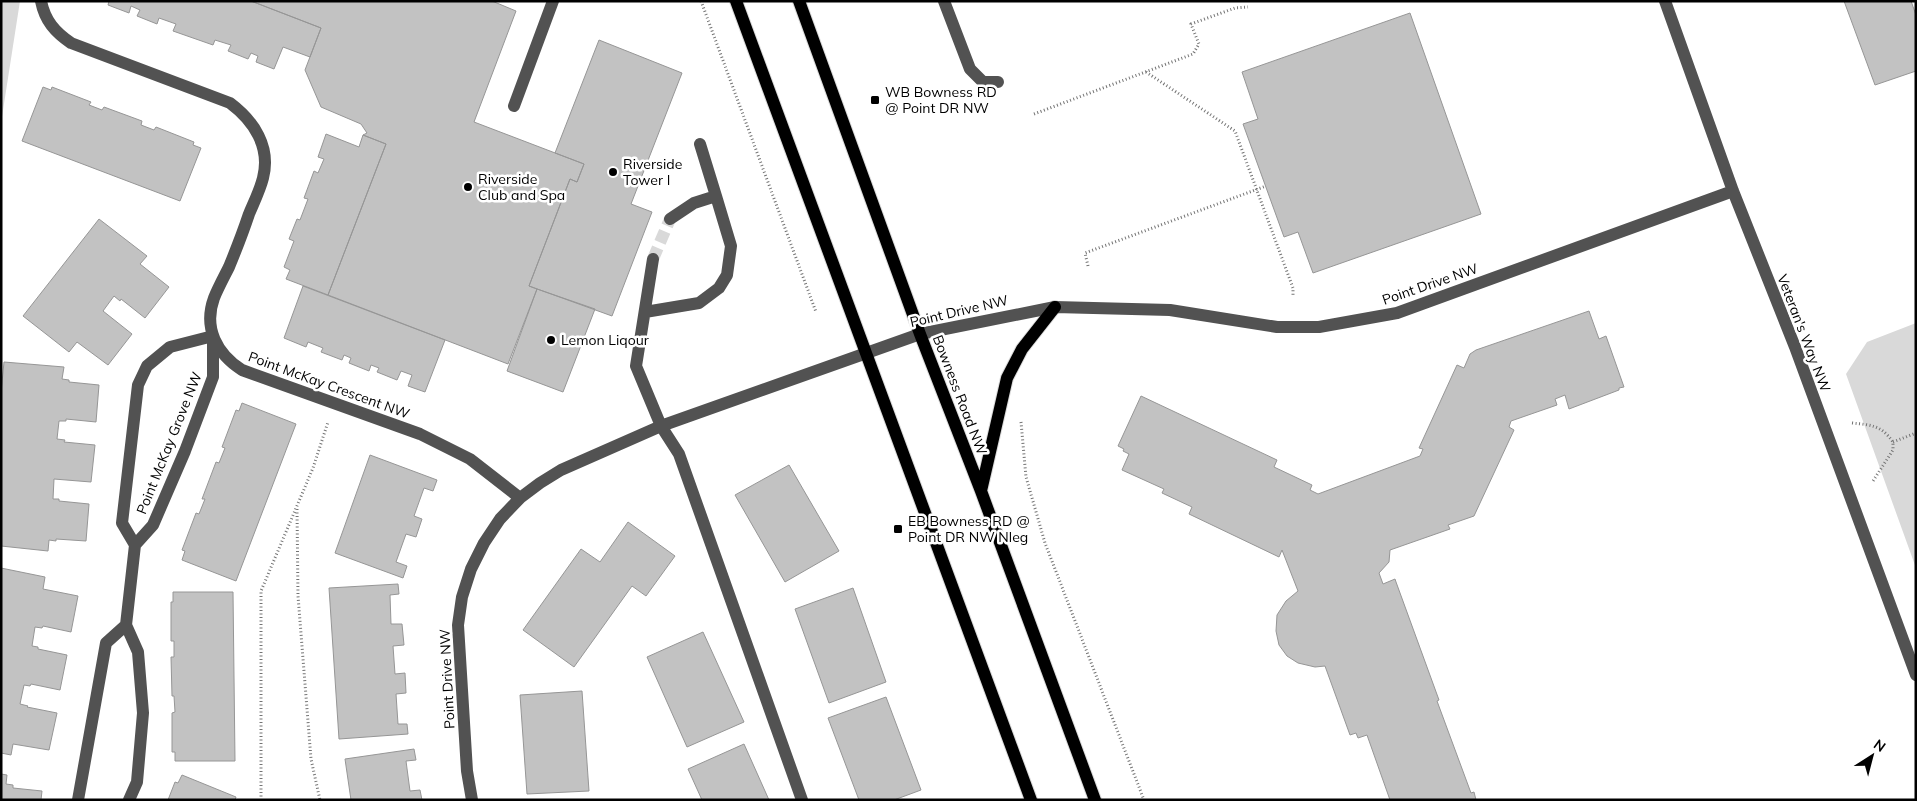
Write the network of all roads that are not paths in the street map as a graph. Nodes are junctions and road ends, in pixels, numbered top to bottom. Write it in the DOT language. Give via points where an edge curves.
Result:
graph roads {
  1 [pos="41,1"];
  2 [pos="553,1"];
  3 [pos="736,1"];
  4 [pos="799,1"];
  5 [pos="944,1"];
  6 [pos="1666,1"];
  7 [pos="998,82"];
  8 [pos="514,106"];
  9 [pos="700,144"];
  10 [pos="1733,191"];
  11 [pos="716,196"];
  12 [pos="670,219"];
  13 [pos="653,259"];
  14 [pos="1055,306"];
  15 [pos="645,312"];
  16 [pos="920,334"];
  17 [pos="213,336"];
  18 [pos="866,352"];
  19 [pos="661,426"];
  20 [pos="981,491"];
  21 [pos="520,498"];
  22 [pos="135,545"];
  23 [pos="126,625"];
  24 [pos="1916,675"];
  25 [pos="78,800"];
  26 [pos="129,800"];
  27 [pos="472,800"];
  28 [pos="802,800"];
  29 [pos="1031,800"];
  30 [pos="1095,800"];
  1 -- 17 [label="street, Point McKay Crescent NW" via="48,21 71,42 230,103 255,127 265,160 263,178 214,298 210,324"];
  2 -- 8 [label="street"];
  3 -- 18 [label="main road"];
  4 -- 16 [label="main road, Bowness Road NW"];
  5 -- 7 [label="street" via="970,69 983,82"];
  6 -- 10 [label="street, Veteran's Way NW"];
  9 -- 11 [label="street"];
  10 -- 14 [label="street, Point Drive NW" via="1398,313 1319,327 1277,327 1170,310"];
  10 -- 24 [label="street, Veteran's Way NW" via="1795,347"];
  11 -- 12 [label="street" via="694,203"];
  11 -- 15 [label="street" via="731,246 727,275 719,288 698,303"];
  13 -- 15 [label="street"];
  14 -- 16 [label="street, Point Drive NW"];
  14 -- 20 [label="main road" via="1022,349 1007,378"];
  15 -- 19 [label="street" via="636,366"];
  16 -- 18 [label="street, Point Drive NW"];
  16 -- 20 [label="main road, Bowness Road NW"];
  17 -- 21 [label="street, Point McKay Crescent NW" via="229,362 242,370 420,434 470,459"];
  17 -- 22 [label="street, Point McKay Grove NW" via="213,377 153,525"];
  17 -- 22 [label="street, Point McKay Grove NW" via="170,347 148,366 138,385 122,523"];
  18 -- 19 [label="street, Point Drive NW"];
  18 -- 29 [label="main road"];
  19 -- 21 [label="street, Point Drive NW" via="561,470"];
  19 -- 28 [label="street" via="679,454"];
  20 -- 30 [label="main road, Bowness Road NW"];
  21 -- 27 [label="street, Point Drive NW" via="484,543 462,597 458,625 467,771"];
  22 -- 23 [label="street"];
  23 -- 25 [label="street" via="106,643"];
  23 -- 26 [label="street" via="138,652 143,713 137,782"];
}
